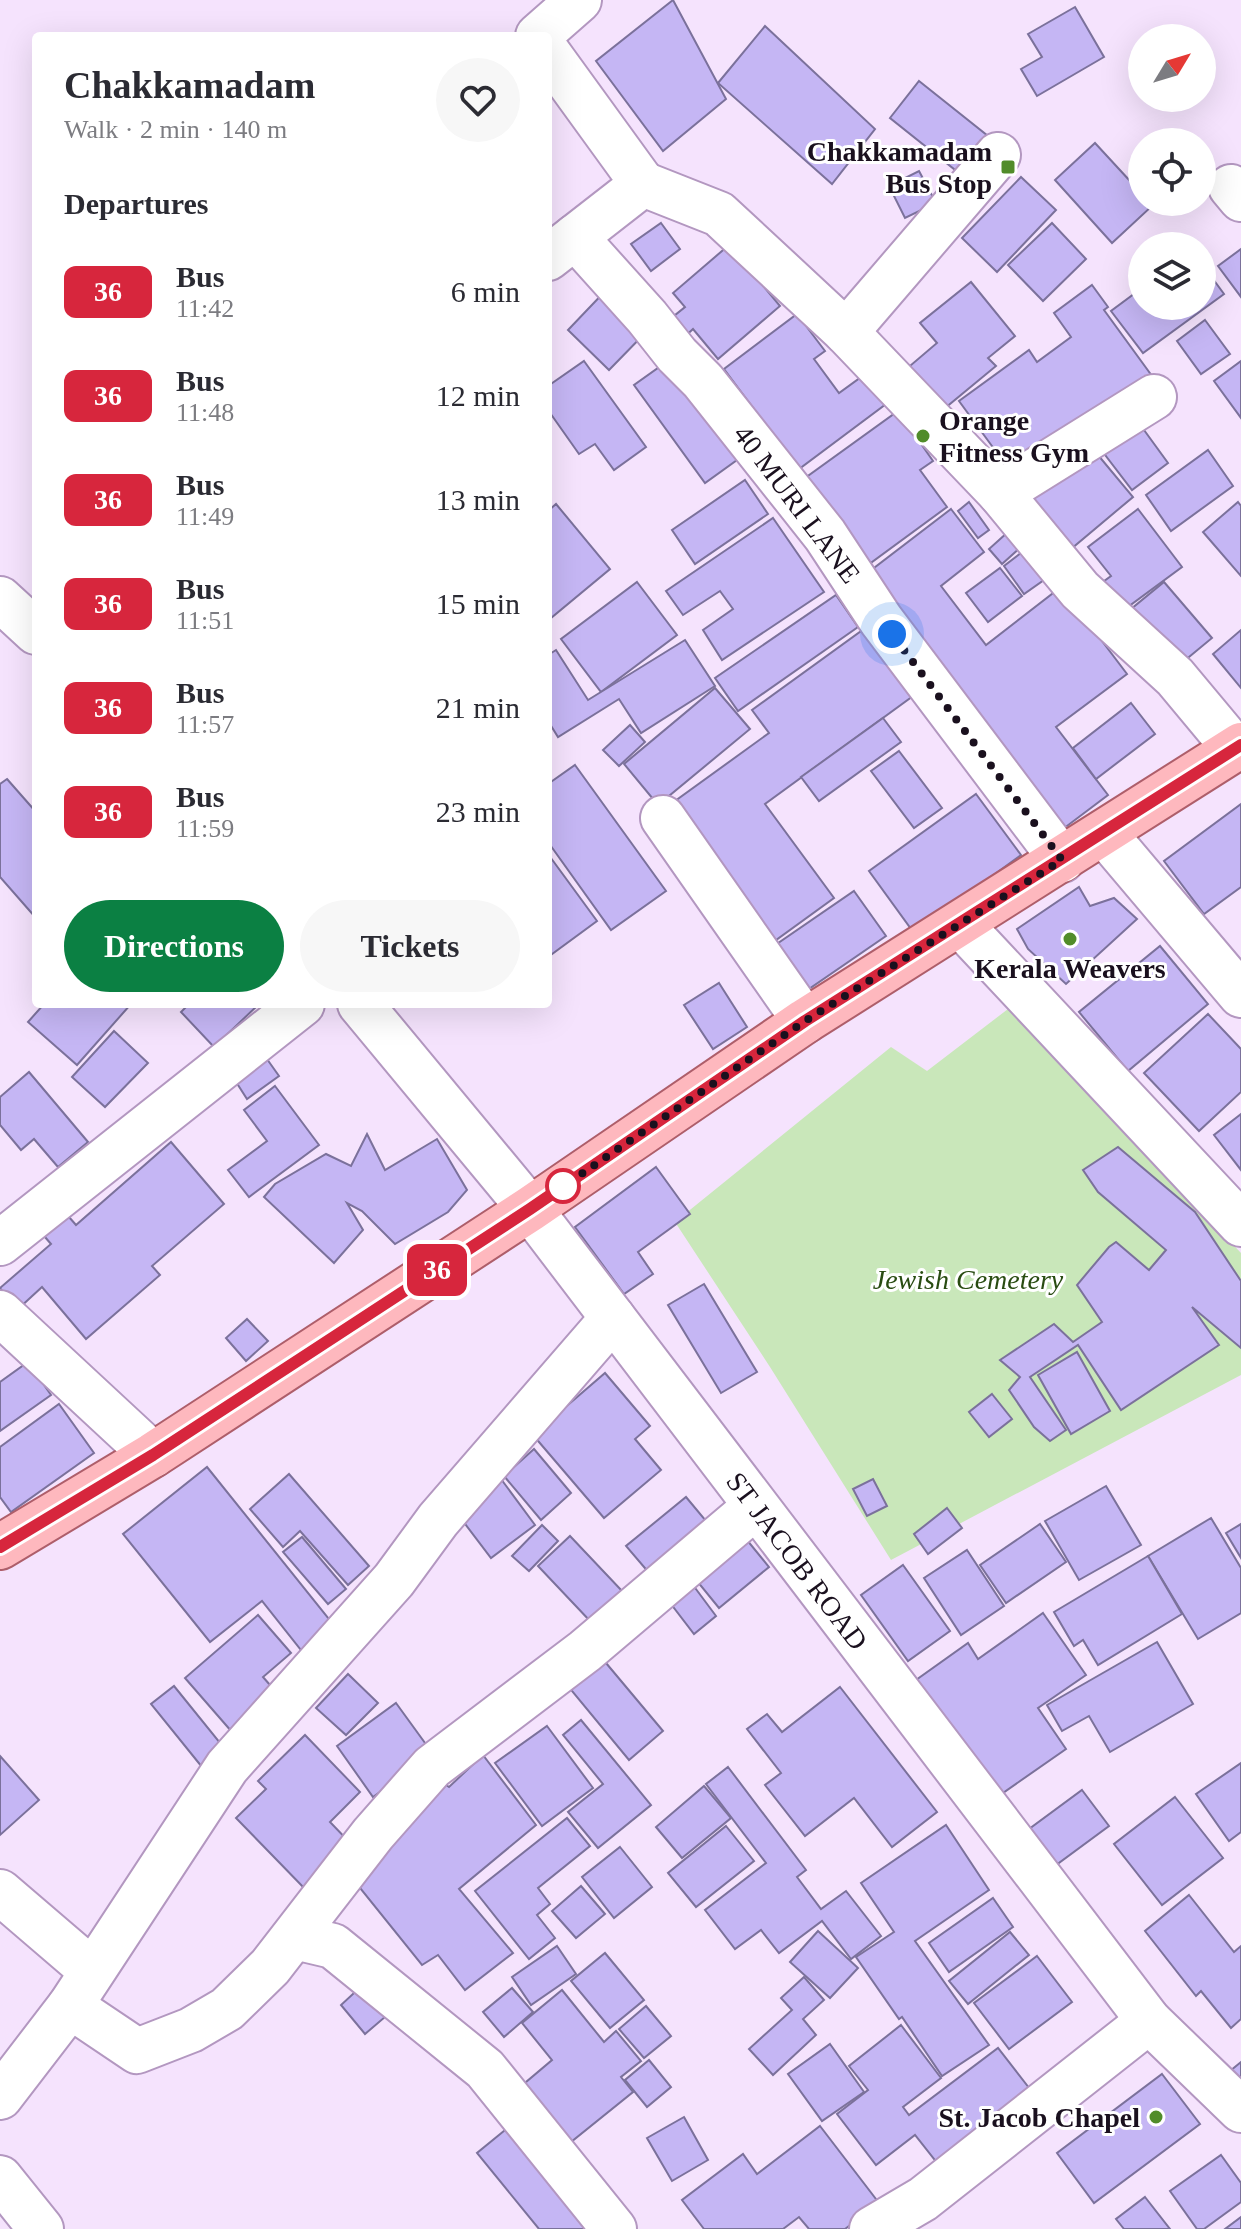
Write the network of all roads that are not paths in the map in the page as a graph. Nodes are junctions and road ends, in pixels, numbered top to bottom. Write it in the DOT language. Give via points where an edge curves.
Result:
graph roads {
  1 [pos="579,0"];
  2 [pos="543,32"];
  3 [pos="552,59"];
  4 [pos="998,155"];
  5 [pos="643,184"];
  6 [pos="562,247"];
  7 [pos="846,332"];
  8 [pos="1154,397"];
  9 [pos="1000,493"];
  10 [pos="0,599"];
  11 [pos="32,628"];
  12 [pos="1238,747"];
  13 [pos="663,818"];
  14 [pos="1104,833"];
  15 [pos="1062,860"];
  16 [pos="960,924"];
  17 [pos="1241,995"];
  18 [pos="297,1008"];
  19 [pos="363,1008"];
  20 [pos="805,1021"];
  21 [pos="530,1209"];
  22 [pos="1241,1224"];
  23 [pos="0,1243"];
  24 [pos="0,1313"];
  25 [pos="613,1318"];
  26 [pos="153,1455"];
  27 [pos="755,1507"];
  28 [pos="0,1547"];
  29 [pos="0,1892"];
  30 [pos="295,1937"];
  31 [pos="80,1988"];
  32 [pos="1149,2021"];
  33 [pos="0,2097"];
  34 [pos="1241,2110"];
  35 [pos="0,2178"];
  36 [pos="41,2229"];
  37 [pos="614,2229"];
  38 [pos="872,2229"];
  1 -- 2 [label="street"];
  3 -- 5 [label="street"];
  4 -- 7 [label="street"];
  5 -- 6 [label="street"];
  5 -- 7 [label="street" via="719,214"];
  6 -- 15 [label="street, 40 MURI LANE" via="647,317 703,381 812,517 881,620"];
  7 -- 9 [label="street"];
  8 -- 9 [label="street"];
  9 -- 12 [label="street" via="1080,590 1175,677"];
  10 -- 11 [label="street"];
  12 -- 14 [label="main road"];
  13 -- 20 [label="street"];
  14 -- 15 [label="main road"];
  14 -- 17 [label="street"];
  15 -- 16 [label="main road"];
  16 -- 20 [label="main road"];
  16 -- 22 [label="street"];
  18 -- 23 [label="street"];
  19 -- 21 [label="street, ST JACOB ROAD"];
  20 -- 21 [label="main road"];
  21 -- 25 [label="street, ST JACOB ROAD"];
  21 -- 26 [label="main road"];
  24 -- 26 [label="street"];
  25 -- 27 [label="street, ST JACOB ROAD"];
  25 -- 31 [label="street" via="438,1520 394,1580 227,1767"];
  26 -- 28 [label="main road"];
  27 -- 30 [label="street" via="585,1651 432,1767"];
  27 -- 32 [label="street, ST JACOB ROAD"];
  29 -- 31 [label="street"];
  30 -- 31 [label="street" via="227,2009 137,2051"];
  30 -- 37 [label="street" via="333,1946 485,2069"];
  31 -- 33 [label="street"];
  32 -- 34 [label="street, ST JACOB ROAD"];
  32 -- 38 [label="street" via="923,2199"];
  35 -- 36 [label="street"];
}
